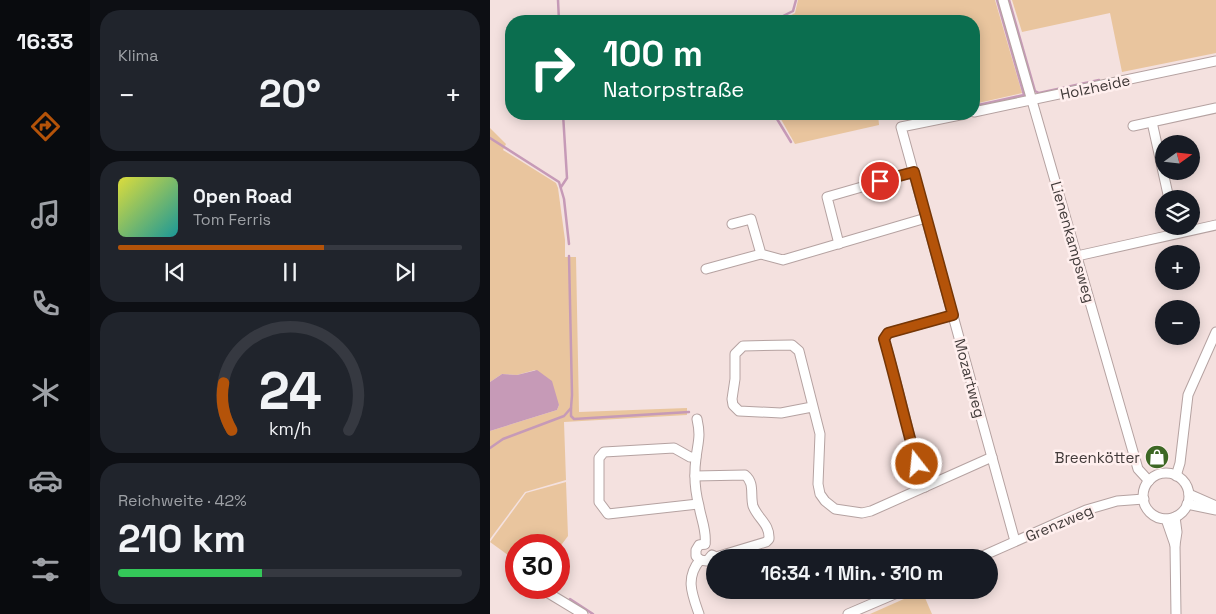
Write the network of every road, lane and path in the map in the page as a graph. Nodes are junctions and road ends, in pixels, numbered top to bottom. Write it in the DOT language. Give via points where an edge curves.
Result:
graph roads {
  1 [pos="1004,0"];
  2 [pos="1216,61"];
  3 [pos="1032,100"];
  4 [pos="1216,108"];
  5 [pos="980,111"];
  6 [pos="935,120"];
  7 [pos="1152,122"];
  8 [pos="1133,126"];
  9 [pos="914,172"];
  10 [pos="1166,190"];
  11 [pos="926,218"];
  12 [pos="732,224"];
  13 [pos="1216,225"];
  14 [pos="1200,227"];
  15 [pos="1156,235"];
  16 [pos="839,244"];
  17 [pos="761,254"];
  18 [pos="1077,256"];
  19 [pos="706,269"];
  20 [pos="953,315"];
  21 [pos="1216,332"];
  22 [pos="812,407"];
  23 [pos="697,419"];
  24 [pos="992,457"];
  25 [pos="696,458"];
  26 [pos="695,476"];
  27 [pos="1176,476"];
  28 [pos="1149,481"];
  29 [pos="925,487"];
  30 [pos="1189,494"];
  31 [pos="1144,499"];
  32 [pos="698,504"];
  33 [pos="1187,504"];
  34 [pos="1216,506"];
  35 [pos="1216,510"];
  36 [pos="1171,518"];
  37 [pos="1015,541"];
  38 [pos="705,544"];
  39 [pos="711,549"];
  40 [pos="743,549"];
  41 [pos="998,549"];
  42 [pos="700,560"];
  43 [pos="706,561"];
  44 [pos="558,599"];
  45 [pos="886,599"];
  46 [pos="859,612"];
  47 [pos="582,614"];
  48 [pos="699,614"];
  49 [pos="848,614"];
  50 [pos="1176,614"];
  1 -- 3 [label="street, Lienenkampsweg"];
  2 -- 3 [label="street, Holzheide"];
  3 -- 5 [label="street, Holzheide"];
  3 -- 18 [label="street, Lienenkampsweg"];
  4 -- 7 [label="street"];
  6 -- 9 [label="street, Mozartweg" via="901,127"];
  7 -- 8 [label="street"];
  7 -- 10 [label="street"];
  9 -- 11 [label="street, Mozartweg"];
  9 -- 16 [label="street" via="827,197"];
  11 -- 16 [label="street"];
  11 -- 20 [label="street, Mozartweg"];
  12 -- 17 [label="street" via="752,219"];
  13 -- 14 [label="street"];
  15 -- 18 [label="street"];
  16 -- 17 [label="street" via="783,260"];
  17 -- 19 [label="street"];
  18 -- 28 [label="street, Lienenkampsweg" via="1138,469"];
  20 -- 24 [label="street, Mozartweg"];
  20 -- 29 [label="street" via="888,333 884,339"];
  21 -- 27 [label="street" via="1188,395"];
  22 -- 22 [label="street" via="799,351 792,345 743,346 738,349 732,399 739,411 781,413"];
  22 -- 29 [label="street" via="820,434 820,494 835,509 871,511"];
  23 -- 25 [label="street" via="700,443"];
  24 -- 29 [label="street"];
  24 -- 37 [label="street, Mozartweg"];
  25 -- 26 [label="street"];
  25 -- 32 [label="street" via="674,448 604,452 599,458 599,502 608,514"];
  26 -- 32 [label="street"];
  26 -- 40 [label="street" via="745,475 751,482 753,506 770,532 766,542"];
  27 -- 28 [label="street" via="1161,474"];
  27 -- 30 [label="street" via="1185,483"];
  28 -- 31 [label="street"];
  30 -- 33 [label="street"];
  30 -- 34 [label="street"];
  31 -- 36 [label="street" via="1154,515"];
  31 -- 37 [label="street, Grenzweg" via="1103,505"];
  32 -- 38 [label="street"];
  33 -- 35 [label="street"];
  33 -- 36 [label="street" via="1181,513"];
  36 -- 50 [label="street" via="1175,545"];
  37 -- 41 [label="street, Grenzweg"];
  38 -- 39 [label="street"];
  38 -- 42 [label="street" via="696,550"];
  42 -- 43 [label="street"];
  42 -- 48 [label="street" via="690,584"];
  44 -- 47 [label="street"];
  45 -- 46 [label="street"];
  46 -- 49 [label="street"];
}
